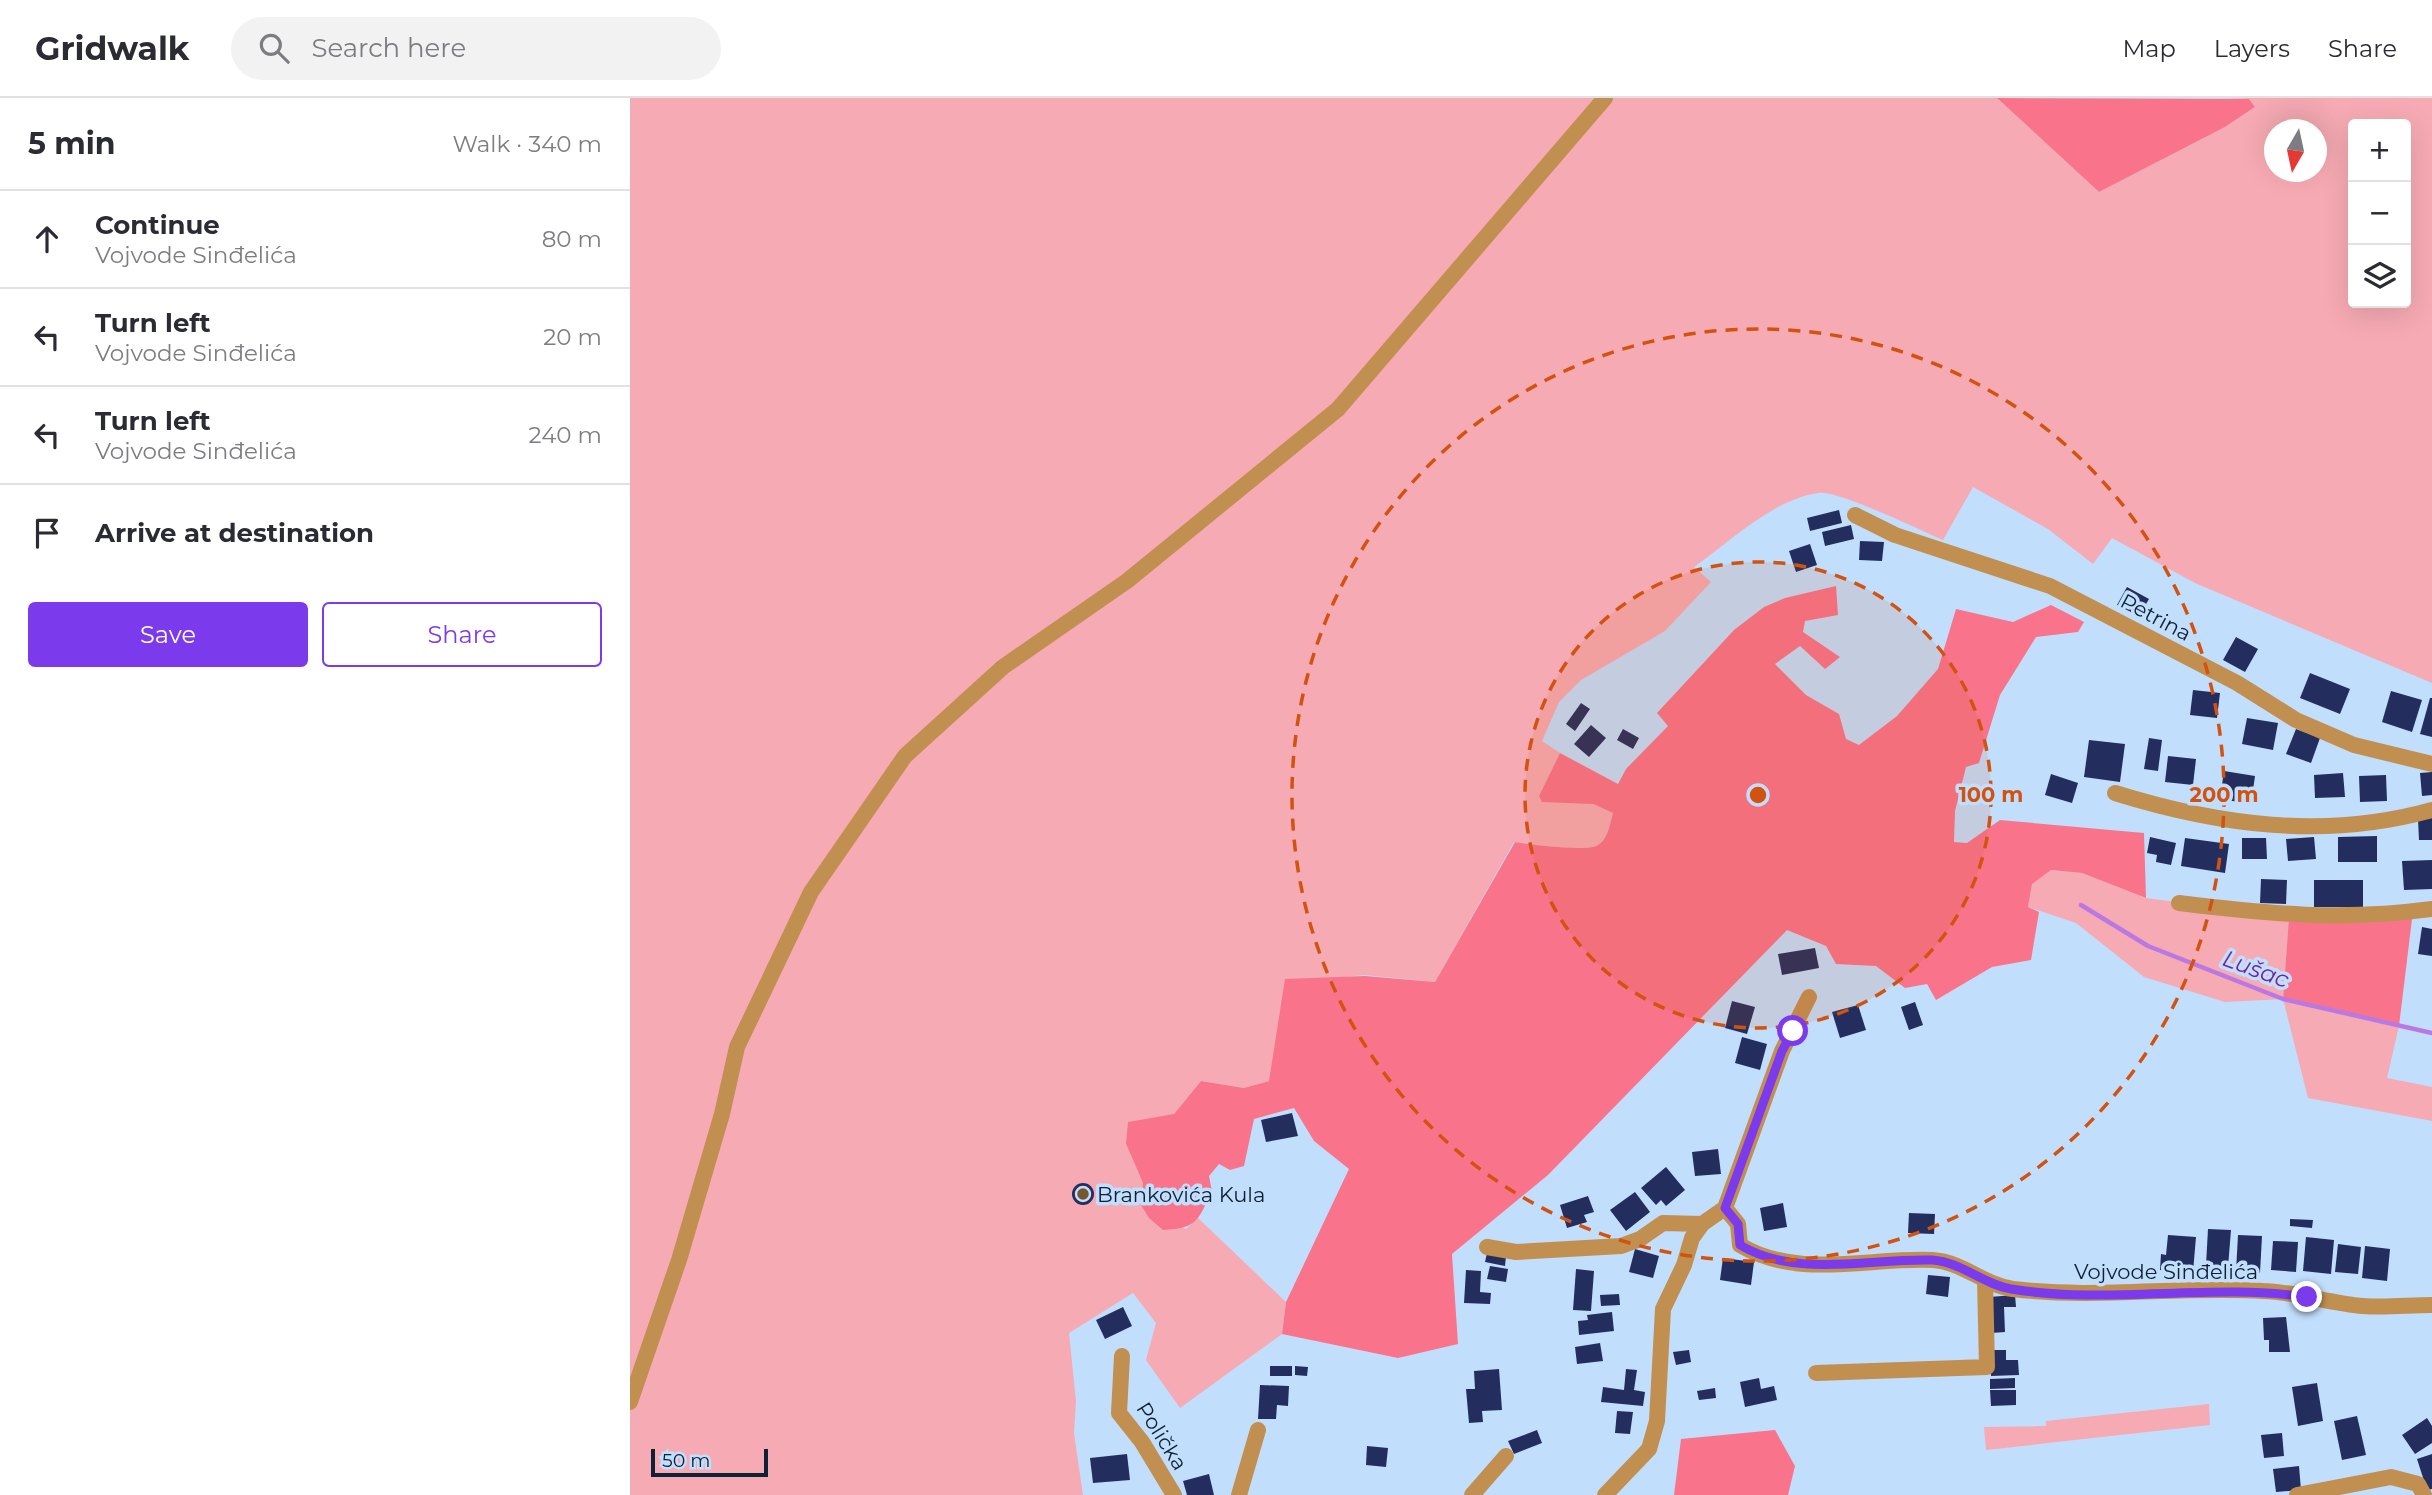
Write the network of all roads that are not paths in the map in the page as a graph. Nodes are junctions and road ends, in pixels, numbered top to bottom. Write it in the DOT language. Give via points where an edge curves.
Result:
graph roads {
  1 [pos="1605,98"];
  2 [pos="1854,516"];
  3 [pos="2432,764"];
  4 [pos="2115,793"];
  5 [pos="2432,810"];
  6 [pos="2179,903"];
  7 [pos="2432,909"];
  8 [pos="1809,997"];
  9 [pos="1725,1208"];
  10 [pos="1702,1224"];
  11 [pos="1488,1247"];
  12 [pos="1985,1280"];
  13 [pos="2432,1305"];
  14 [pos="1122,1356"];
  15 [pos="1816,1373"];
  16 [pos="630,1402"];
  17 [pos="1258,1430"];
  18 [pos="1506,1456"];
  19 [pos="1174,1495"];
  20 [pos="1239,1495"];
  21 [pos="1472,1495"];
  22 [pos="1605,1495"];
  23 [pos="2297,1495"];
  24 [pos="2424,1495"];
  1 -- 16 [label="street" via="1338,409 1127,581 1003,667 905,756 811,892 737,1047 679,1260"];
  2 -- 3 [label="street, Petrina" via="1895,535 2050,586 2237,683 2297,720 2354,745"];
  4 -- 5 [label="street" via="2173,811 2293,827 2354,825"];
  6 -- 7 [label="street" via="2290,917"];
  8 -- 9 [label="street" via="1782,1051"];
  9 -- 10 [label="street"];
  9 -- 12 [label="street, Vojvode Sinđelića" via="1738,1224 1740,1245 1779,1262 1936,1261 1960,1266"];
  10 -- 11 [label="street" via="1663,1223 1621,1246 1516,1252"];
  10 -- 22 [label="street" via="1662,1309 1658,1409 1648,1449"];
  12 -- 13 [label="street, Vojvode Sinđelića" via="2009,1289 2074,1293 2263,1291 2364,1307"];
  12 -- 15 [label="street" via="1987,1367"];
  14 -- 19 [label="street, Polička" via="1119,1413"];
  17 -- 20 [label="street"];
  18 -- 21 [label="street"];
  23 -- 24 [label="street" via="2391,1477 2418,1484"];
}
